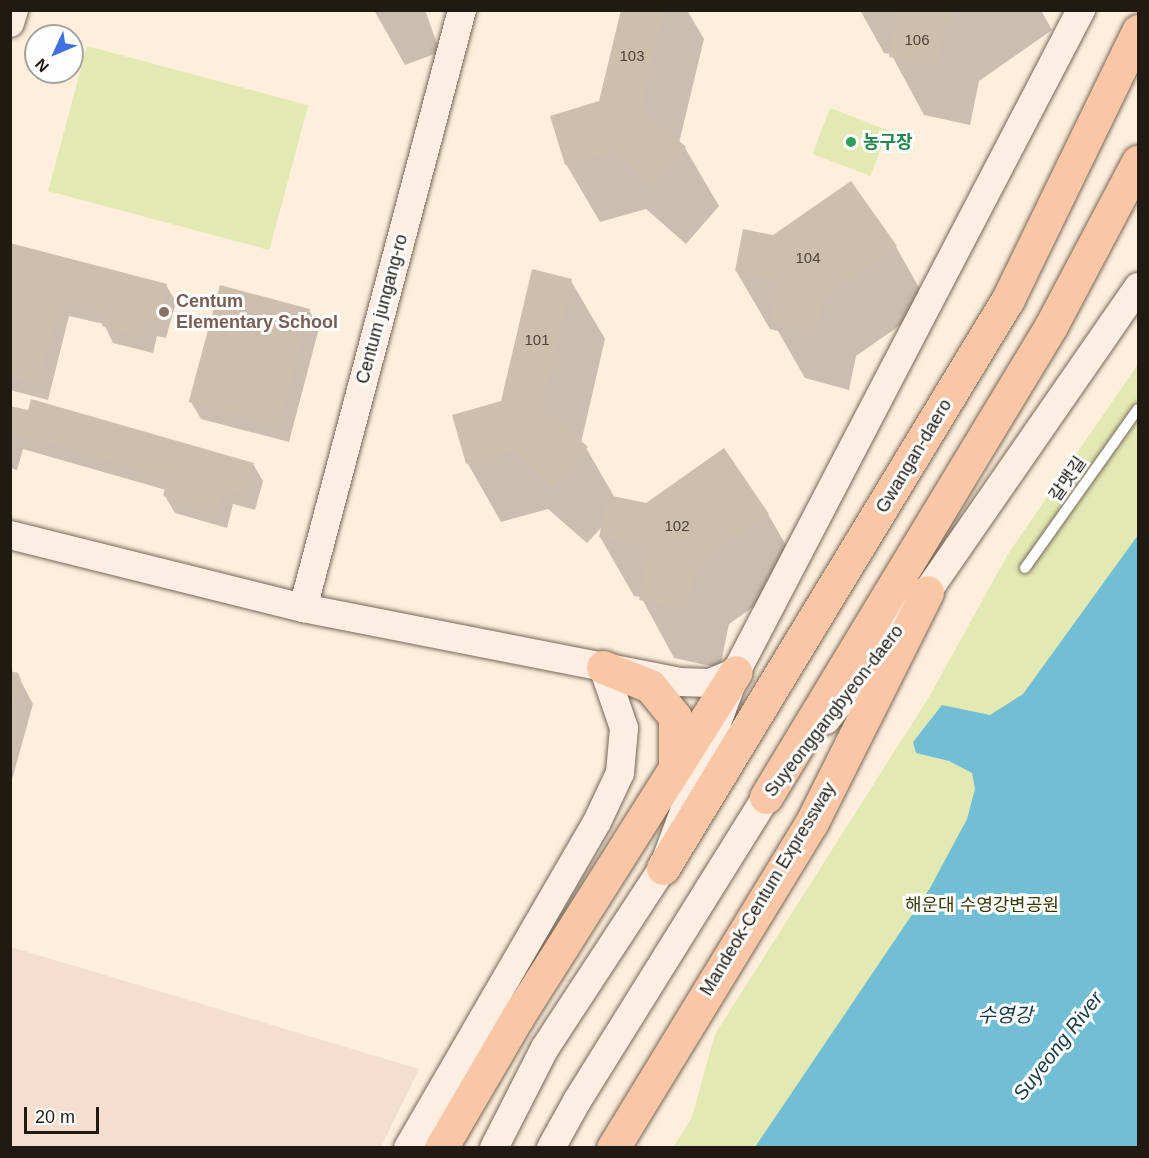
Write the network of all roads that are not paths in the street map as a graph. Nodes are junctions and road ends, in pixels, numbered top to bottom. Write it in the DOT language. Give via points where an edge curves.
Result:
graph roads {
  1 [pos="14,10"];
  2 [pos="462,10"];
  3 [pos="1081,10"];
  4 [pos="10,23"];
  5 [pos="1138,31"];
  6 [pos="1138,162"];
  7 [pos="1138,288"];
  8 [pos="1138,409"];
  9 [pos="10,535"];
  10 [pos="1025,568"];
  11 [pos="927,592"];
  12 [pos="303,608"];
  13 [pos="603,667"];
  14 [pos="736,672"];
  15 [pos="675,767"];
  16 [pos="766,796"];
  17 [pos="663,868"];
  18 [pos="408,1148"];
  19 [pos="441,1148"];
  20 [pos="494,1148"];
  21 [pos="550,1148"];
  22 [pos="613,1148"];
  1 -- 4 [label="main road"];
  2 -- 12 [label="main road, Centum jungang-ro"];
  3 -- 14 [label="main road"];
  5 -- 17 [label="highway, Gwangan-daero" via="1008,299"];
  6 -- 16 [label="highway" via="1051,326"];
  7 -- 11 [label="main road, Suyeonggangbyeon-daero"];
  8 -- 10 [label="lane, 갈맷길"];
  9 -- 12 [label="main road"];
  11 -- 16 [label="main road, Suyeonggangbyeon-daero"];
  11 -- 22 [label="highway, Mandeok-Centum Expressway" via="812,822"];
  12 -- 13 [label="main road"];
  13 -- 14 [label="main road" via="679,682 710,683"];
  13 -- 15 [label="highway" via="650,686 675,717"];
  13 -- 18 [label="main road" via="624,728 620,773 597,822"];
  14 -- 15 [label="highway"];
  14 -- 17 [label="main road"];
  15 -- 19 [label="highway" via="517,1018"];
  16 -- 21 [label="main road, Suyeonggangbyeon-daero"];
  17 -- 20 [label="main road" via="545,1048"];
}
